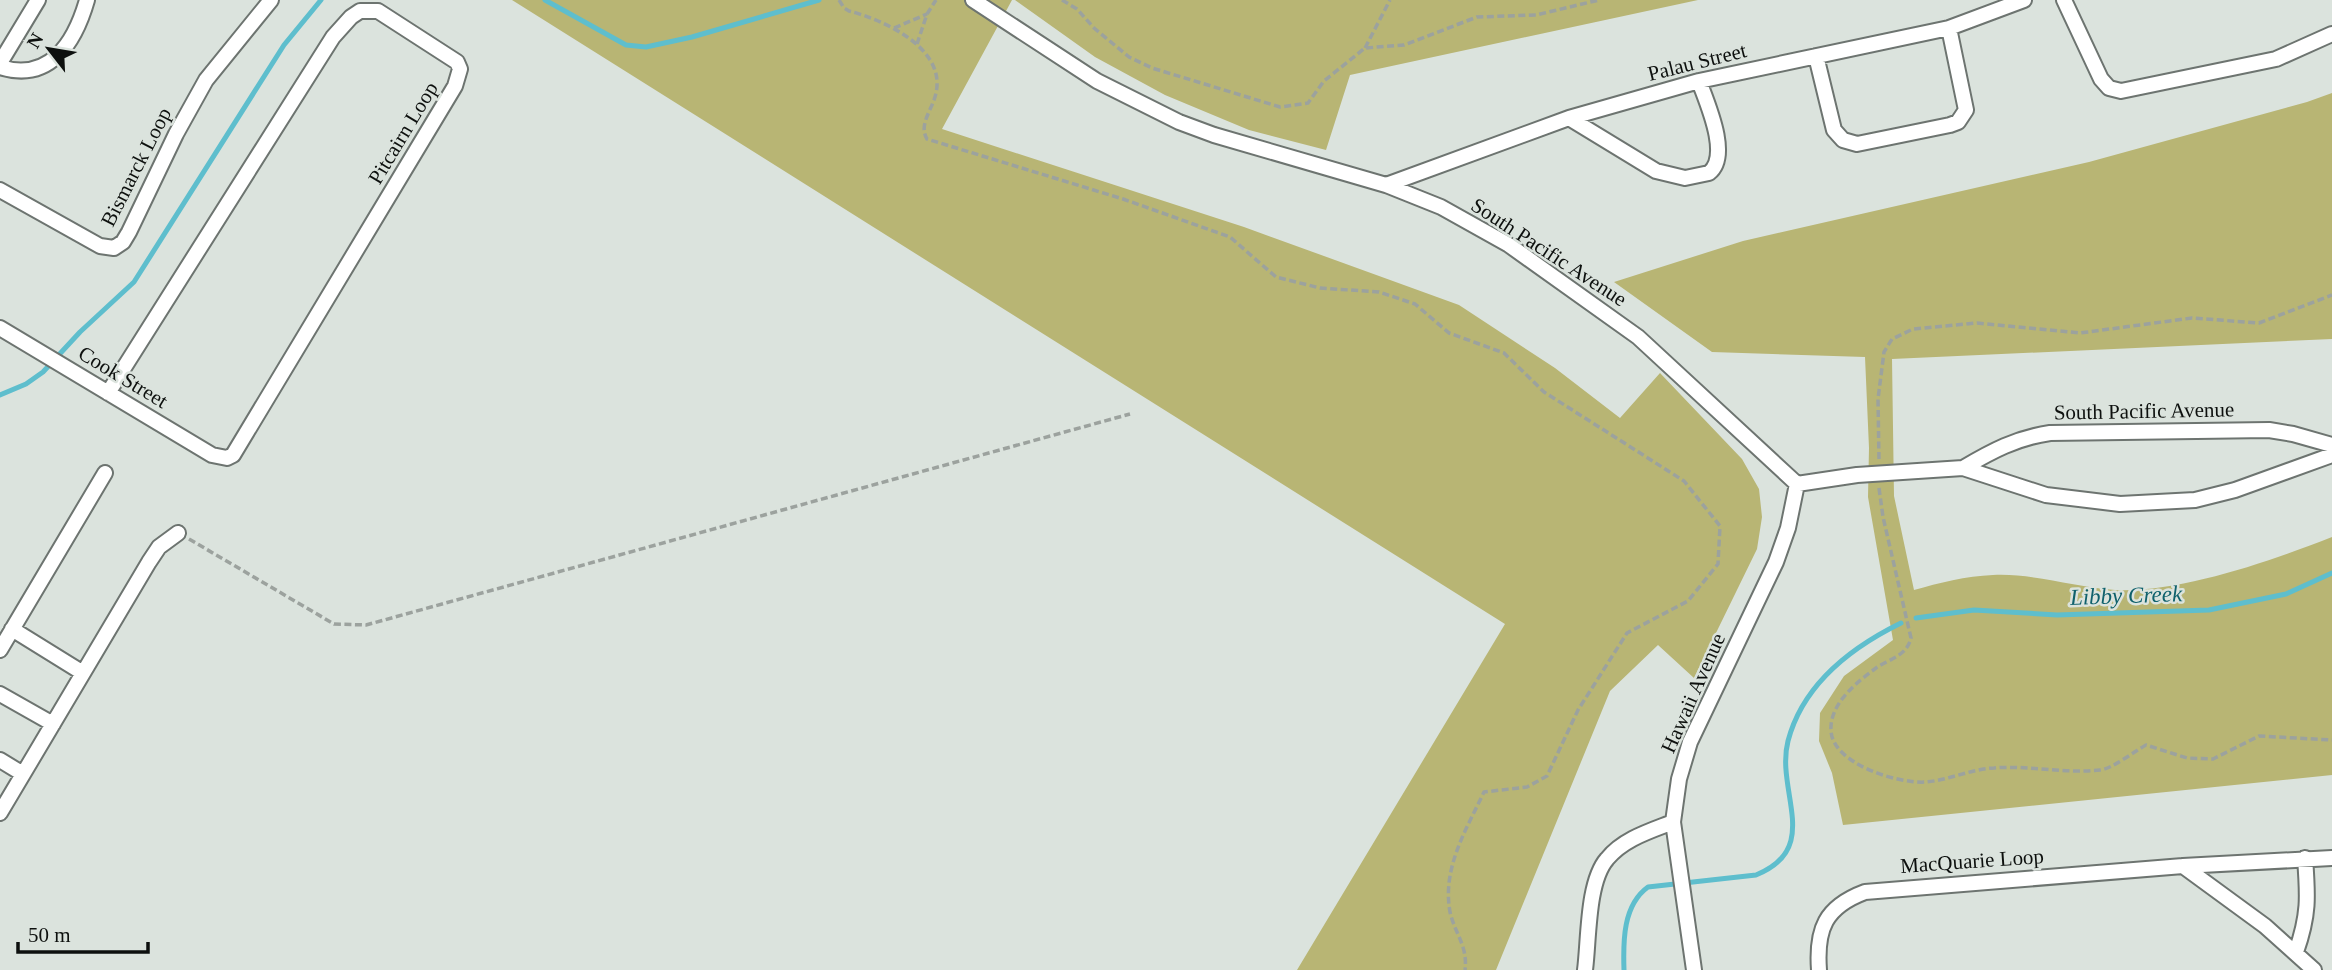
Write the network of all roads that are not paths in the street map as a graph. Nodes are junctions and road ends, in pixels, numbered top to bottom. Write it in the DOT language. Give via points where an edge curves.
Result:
graph roads {
  1 [pos="38,0"];
  2 [pos="87,0"];
  3 [pos="271,0"];
  4 [pos="972,0"];
  5 [pos="2024,0"];
  6 [pos="2064,0"];
  7 [pos="1949,28"];
  8 [pos="2332,34"];
  9 [pos="1816,56"];
  10 [pos="0,65"];
  11 [pos="1699,81"];
  12 [pos="1569,118"];
  13 [pos="1386,185"];
  14 [pos="0,190"];
  15 [pos="0,328"];
  16 [pos="108,393"];
  17 [pos="2332,445"];
  18 [pos="2332,455"];
  19 [pos="227,458"];
  20 [pos="1964,468"];
  21 [pos="105,472"];
  22 [pos="1797,484"];
  23 [pos="178,533"];
  24 [pos="12,629"];
  25 [pos="0,650"];
  26 [pos="83,673"];
  27 [pos="0,694"];
  28 [pos="53,724"];
  29 [pos="0,760"];
  30 [pos="23,774"];
  31 [pos="0,813"];
  32 [pos="1673,822"];
  33 [pos="2305,858"];
  34 [pos="2332,858"];
  35 [pos="2183,866"];
  36 [pos="2296,952"];
  37 [pos="1585,970"];
  38 [pos="1694,970"];
  39 [pos="1819,970"];
  40 [pos="2315,970"];
  1 -- 10 [label="street"];
  2 -- 10 [label="street" via="73,36 50,63 22,72"];
  3 -- 14 [label="street, Bismarck Loop" via="206,80 123,242 114,248 100,246"];
  4 -- 13 [label="street, South Pacific Avenue" via="1097,81 1179,122"];
  5 -- 7 [label="street, Palau Street"];
  6 -- 8 [label="street" via="2101,79 2122,92 2276,60"];
  7 -- 9 [label="street, Palau Street"];
  7 -- 9 [label="street" via="1966,110 1950,125 1857,144 1843,140 1834,130"];
  9 -- 11 [label="street, Palau Street"];
  11 -- 12 [label="street, Palau Street"];
  11 -- 12 [label="street" via="1719,150 1709,173 1685,178 1656,171"];
  12 -- 13 [label="street, Palau Street"];
  13 -- 22 [label="street, South Pacific Avenue" via="1441,207 1509,245 1590,301 1638,337"];
  15 -- 16 [label="street, Cook Street"];
  16 -- 19 [label="street, Cook Street" via="212,454"];
  16 -- 19 [label="street, Pitcairn Loop" via="333,37 360,12 383,14 451,56 460,69 459,77 239,447"];
  17 -- 20 [label="street, South Pacific Avenue" via="2269,430 2050,433 1998,447"];
  18 -- 20 [label="street, South Pacific Avenue" via="2235,490 2195,499 2120,504 2046,495"];
  20 -- 22 [label="street, South Pacific Avenue"];
  21 -- 24 [label="street"];
  22 -- 32 [label="street, Hawaii Avenue" via="1776,562 1690,742"];
  23 -- 26 [label="street" via="159,547"];
  24 -- 25 [label="street"];
  24 -- 26 [label="street"];
  26 -- 28 [label="street"];
  27 -- 28 [label="street"];
  28 -- 30 [label="street"];
  29 -- 30 [label="street"];
  30 -- 31 [label="street"];
  32 -- 37 [label="street" via="1639,835 1600,868"];
  32 -- 38 [label="street, Hawaii Avenue"];
  33 -- 34 [label="street, MacQuarie Loop"];
  33 -- 35 [label="street, MacQuarie Loop"];
  33 -- 36 [label="street" via="2308,907"];
  35 -- 36 [label="street"];
  35 -- 39 [label="street, MacQuarie Loop" via="1865,891 1828,916 1818,941"];
  36 -- 40 [label="street"];
}
